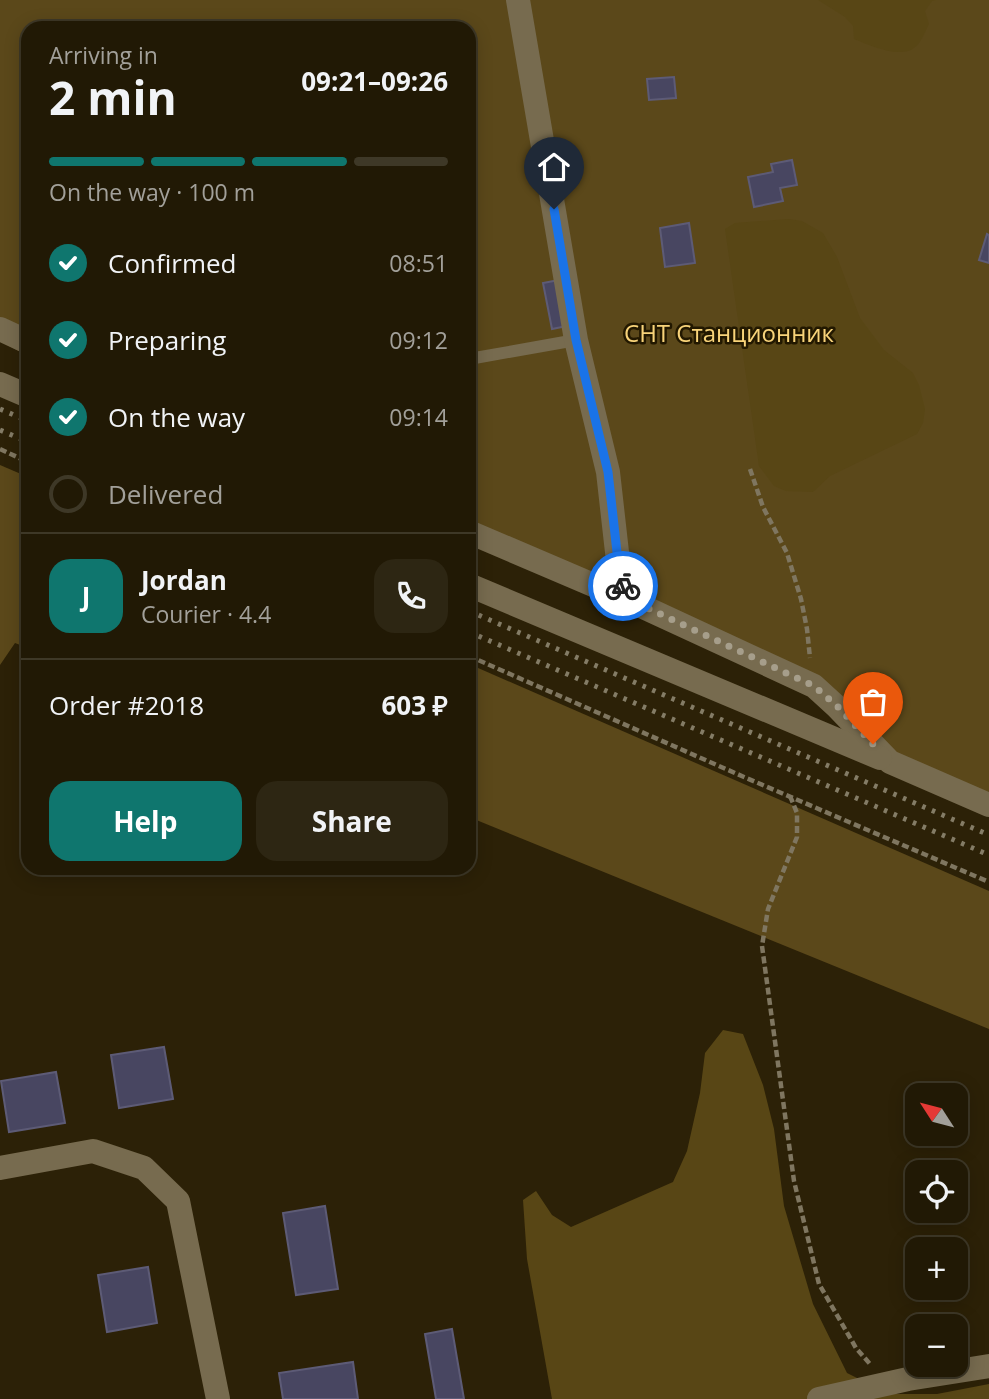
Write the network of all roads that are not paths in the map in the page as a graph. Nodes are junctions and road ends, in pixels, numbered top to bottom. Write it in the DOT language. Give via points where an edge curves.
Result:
graph roads {
  1 [pos="518,0"];
  2 [pos="0,329"];
  3 [pos="21,339"];
  4 [pos="576,340"];
  5 [pos="476,358"];
  6 [pos="0,384"];
  7 [pos="21,393"];
  8 [pos="476,535"];
  9 [pos="476,587"];
  10 [pos="626,598"];
  11 [pos="890,762"];
  12 [pos="989,805"];
  13 [pos="0,1168"];
  14 [pos="989,1366"];
  15 [pos="902,1387"];
  16 [pos="218,1399"];
  17 [pos="819,1399"];
  1 -- 4 [label="street"];
  2 -- 3 [label="street"];
  4 -- 5 [label="lane"];
  4 -- 10 [label="street" via="608,472"];
  6 -- 7 [label="street"];
  8 -- 10 [label="street"];
  9 -- 11 [label="street"];
  10 -- 11 [label="street" via="814,686"];
  11 -- 12 [label="street"];
  13 -- 16 [label="street" via="93,1151 144,1168 178,1201"];
  14 -- 15 [label="street"];
  15 -- 17 [label="street"];
}
